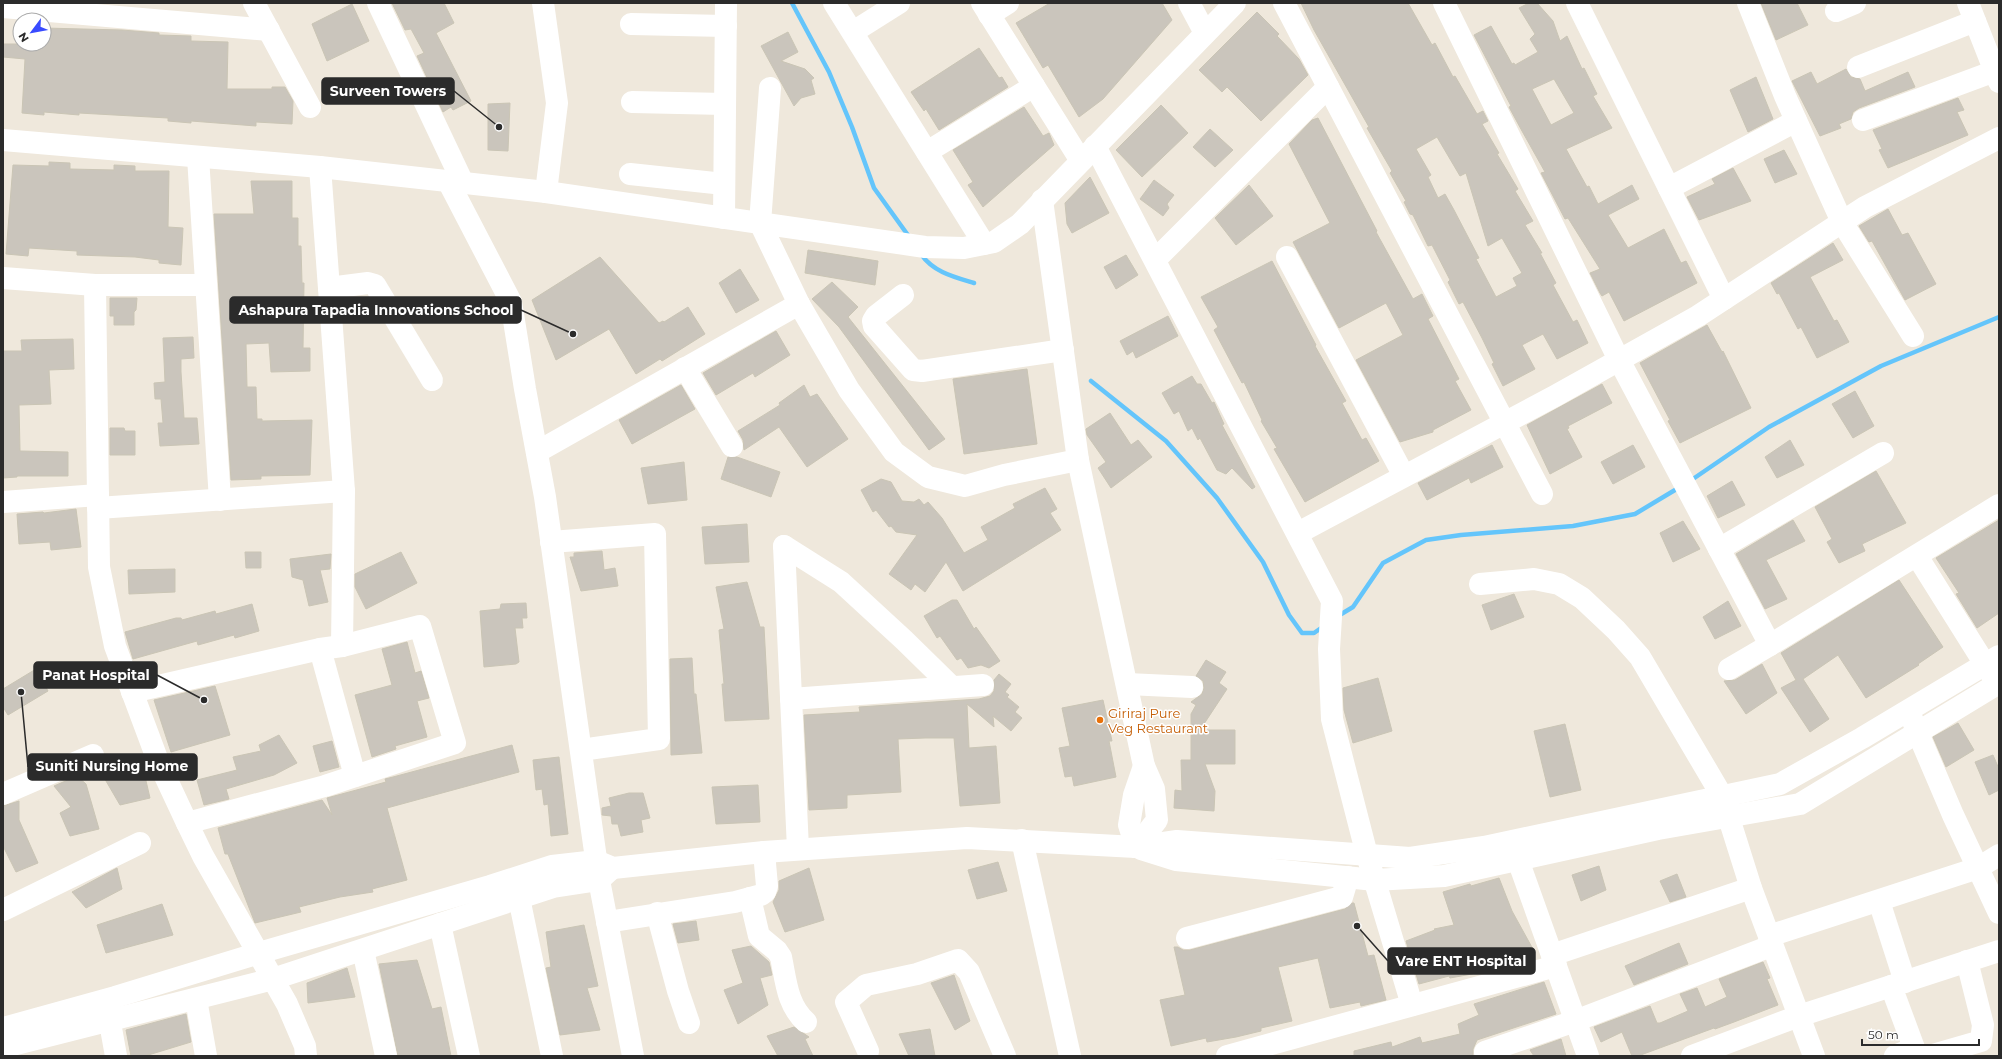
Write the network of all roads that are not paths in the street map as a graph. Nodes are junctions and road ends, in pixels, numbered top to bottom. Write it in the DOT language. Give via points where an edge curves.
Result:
graph roads {
  1 [pos="254,3"];
  2 [pos="378,3"];
  3 [pos="543,3"];
  4 [pos="726,3"];
  5 [pos="834,3"];
  6 [pos="899,3"];
  7 [pos="1008,3"];
  8 [pos="1189,3"];
  9 [pos="1235,3"];
  10 [pos="1284,3"];
  11 [pos="1444,3"];
  12 [pos="1577,3"];
  13 [pos="1748,3"];
  14 [pos="3,7"];
  15 [pos="986,9"];
  16 [pos="1971,12"];
  17 [pos="632,24"];
  18 [pos="726,26"];
  19 [pos="269,30"];
  20 [pos="853,32"];
  21 [pos="1205,33"];
  22 [pos="1858,67"];
  23 [pos="1997,76"];
  24 [pos="1034,86"];
  25 [pos="1328,87"];
  26 [pos="770,88"];
  27 [pos="632,102"];
  28 [pos="725,104"];
  29 [pos="310,107"];
  30 [pos="1863,120"];
  31 [pos="1796,121"];
  32 [pos="1999,138"];
  33 [pos="3,140"];
  34 [pos="927,152"];
  35 [pos="1088,153"];
  36 [pos="198,157"];
  37 [pos="320,167"];
  38 [pos="630,174"];
  39 [pos="455,182"];
  40 [pos="724,184"];
  41 [pos="1669,188"];
  42 [pos="546,192"];
  43 [pos="1042,200"];
  44 [pos="724,218"];
  45 [pos="1842,222"];
  46 [pos="760,223"];
  47 [pos="984,244"];
  48 [pos="1287,257"];
  49 [pos="1155,260"];
  50 [pos="3,278"];
  51 [pos="95,285"];
  52 [pos="206,285"];
  53 [pos="329,288"];
  54 [pos="903,295"];
  55 [pos="1724,299"];
  56 [pos="799,304"];
  57 [pos="1913,336"];
  58 [pos="1063,350"];
  59 [pos="1619,360"];
  60 [pos="685,368"];
  61 [pos="432,380"];
  62 [pos="1506,423"];
  63 [pos="732,446"];
  64 [pos="537,452"];
  65 [pos="1883,453"];
  66 [pos="1078,460"];
  67 [pos="1404,476"];
  68 [pos="344,491"];
  69 [pos="1542,494"];
  70 [pos="220,500"];
  71 [pos="98,501"];
  72 [pos="3,502"];
  73 [pos="1999,505"];
  74 [pos="1298,533"];
  75 [pos="552,542"];
  76 [pos="1719,549"];
  77 [pos="1917,556"];
  78 [pos="1480,584"];
  79 [pos="1770,645"];
  80 [pos="342,646"];
  81 [pos="320,649"];
  82 [pos="1992,660"];
  83 [pos="1729,668"];
  84 [pos="1998,683"];
  85 [pos="1126,684"];
  86 [pos="983,685"];
  87 [pos="952,687"];
  88 [pos="1192,687"];
  89 [pos="132,692"];
  90 [pos="791,699"];
  91 [pos="1909,710"];
  92 [pos="1916,734"];
  93 [pos="581,750"];
  94 [pos="94,755"];
  95 [pos="355,776"];
  96 [pos="3,794"];
  97 [pos="1722,796"];
  98 [pos="1728,817"];
  99 [pos="187,823"];
  100 [pos="1022,840"];
  101 [pos="140,843"];
  102 [pos="1136,847"];
  103 [pos="798,849"];
  104 [pos="764,852"];
  105 [pos="1367,855"];
  106 [pos="1999,855"];
  107 [pos="1518,860"];
  108 [pos="1978,868"];
  109 [pos="602,870"];
  110 [pos="1348,877"];
  111 [pos="1375,880"];
  112 [pos="1751,888"];
  113 [pos="519,898"];
  114 [pos="750,898"];
  115 [pos="1878,901"];
  116 [pos="3,910"];
  117 [pos="657,913"];
  118 [pos="1999,913"];
  119 [pos="607,922"];
  120 [pos="440,924"];
  121 [pos="1187,938"];
  122 [pos="1770,941"];
  123 [pos="363,950"];
  124 [pos="1999,951"];
  125 [pos="258,953"];
  126 [pos="1554,961"];
  127 [pos="1967,961"];
  128 [pos="273,979"];
  129 [pos="1898,984"];
  130 [pos="196,999"];
  131 [pos="1412,1005"];
  132 [pos="108,1010"];
  133 [pos="1799,1016"];
  134 [pos="1575,1021"];
  135 [pos="806,1022"];
  136 [pos="689,1023"];
  137 [pos="1294,1038"];
  138 [pos="5,1041"];
  139 [pos="868,1052"];
  140 [pos="1485,1052"];
  141 [pos="1914,1054"];
  142 [pos="116,1056"];
  143 [pos="206,1056"];
  144 [pos="306,1056"];
  145 [pos="386,1056"];
  146 [pos="469,1056"];
  147 [pos="552,1056"];
  148 [pos="633,1056"];
  149 [pos="1005,1056"];
  150 [pos="1070,1056"];
  151 [pos="1227,1056"];
  152 [pos="1278,1056"];
  153 [pos="1588,1056"];
  154 [pos="1692,1056"];
  155 [pos="1814,1056"];
  1 -- 19 [label="street"];
  2 -- 39 [label="street"];
  3 -- 42 [label="street" via="557,103"];
  4 -- 18 [label="street"];
  5 -- 20 [label="street"];
  6 -- 20 [label="street"];
  7 -- 15 [label="street"];
  8 -- 21 [label="street"];
  9 -- 21 [label="street"];
  10 -- 25 [label="street"];
  11 -- 59 [label="street"];
  12 -- 41 [label="street"];
  13 -- 31 [label="street"];
  14 -- 19 [label="street"];
  15 -- 24 [label="street"];
  16 -- 22 [label="street"];
  16 -- 23 [label="street"];
  17 -- 18 [label="street"];
  18 -- 28 [label="street"];
  19 -- 29 [label="street"];
  20 -- 34 [label="street"];
  21 -- 35 [label="street"];
  23 -- 30 [label="street"];
  24 -- 34 [label="street"];
  24 -- 35 [label="street"];
  25 -- 49 [label="street"];
  25 -- 62 [label="street"];
  26 -- 46 [label="street"];
  27 -- 28 [label="street"];
  28 -- 40 [label="street"];
  31 -- 41 [label="street"];
  31 -- 45 [label="street"];
  32 -- 45 [label="street"];
  33 -- 36 [label="street"];
  34 -- 47 [label="street"];
  35 -- 43 [label="street"];
  35 -- 49 [label="street"];
  36 -- 37 [label="street"];
  36 -- 52 [label="street"];
  37 -- 39 [label="street"];
  37 -- 53 [label="street"];
  38 -- 40 [label="street"];
  39 -- 42 [label="street"];
  39 -- 64 [label="street" via="511,302"];
  40 -- 44 [label="street"];
  41 -- 55 [label="street"];
  42 -- 44 [label="street"];
  43 -- 47 [label="street" via="1020,224 994,242"];
  43 -- 58 [label="street"];
  44 -- 46 [label="street"];
  45 -- 55 [label="street"];
  45 -- 57 [label="street"];
  46 -- 47 [label="street" via="901,245 964,248"];
  46 -- 56 [label="street"];
  48 -- 67 [label="street"];
  49 -- 74 [label="street"];
  50 -- 51 [label="street"];
  51 -- 52 [label="street"];
  51 -- 71 [label="street"];
  52 -- 70 [label="street"];
  53 -- 61 [label="street" via="368,283 375,285"];
  53 -- 68 [label="street"];
  54 -- 58 [label="street" via="873,321 874,326 913,370 922,371"];
  55 -- 59 [label="street"];
  56 -- 60 [label="street"];
  56 -- 66 [label="street" via="849,390 894,452 928,477 965,486"];
  58 -- 66 [label="street"];
  59 -- 62 [label="street"];
  59 -- 76 [label="street"];
  60 -- 63 [label="street"];
  60 -- 64 [label="street"];
  62 -- 67 [label="street"];
  62 -- 69 [label="street"];
  64 -- 75 [label="street"];
  65 -- 76 [label="street"];
  66 -- 85 [label="street"];
  67 -- 74 [label="street"];
  68 -- 70 [label="street"];
  68 -- 80 [label="street"];
  70 -- 71 [label="street"];
  71 -- 72 [label="street"];
  71 -- 89 [label="street" via="99,567 115,646"];
  73 -- 77 [label="street"];
  74 -- 105 [label="street" via="1332,601 1329,649 1332,719"];
  75 -- 93 [label="street"];
  75 -- 93 [label="street" via="656,534 660,739"];
  76 -- 79 [label="street"];
  77 -- 79 [label="street"];
  77 -- 82 [label="street"];
  78 -- 97 [label="street" via="1534,578 1558,584 1582,598 1640,657"];
  79 -- 83 [label="street"];
  80 -- 81 [label="street"];
  80 -- 95 [label="street" via="420,626 455,743"];
  81 -- 89 [label="street"];
  81 -- 95 [label="street"];
  82 -- 84 [label="street"];
  82 -- 91 [label="street"];
  84 -- 92 [label="street"];
  85 -- 88 [label="street"];
  85 -- 102 [label="street" via="1144,766 1134,795 1129,825"];
  86 -- 87 [label="street"];
  87 -- 90 [label="street"];
  87 -- 90 [label="street" via="841,582 784,546"];
  89 -- 99 [label="street" via="158,761"];
  90 -- 103 [label="street"];
  91 -- 92 [label="street"];
  91 -- 97 [label="street" via="1780,784"];
  92 -- 98 [label="street" via="1800,804"];
  92 -- 108 [label="street"];
  93 -- 109 [label="street"];
  94 -- 96 [label="street"];
  95 -- 99 [label="street"];
  97 -- 98 [label="street"];
  97 -- 105 [label="street" via="1484,848 1410,858"];
  98 -- 107 [label="street" via="1658,829"];
  98 -- 112 [label="street"];
  99 -- 125 [label="street"];
  100 -- 102 [label="street"];
  100 -- 103 [label="street" via="967,838"];
  100 -- 150 [label="street"];
  101 -- 116 [label="street"];
  102 -- 105 [label="street" via="1177,841"];
  102 -- 110 [label="street" via="1176,860"];
  103 -- 104 [label="street"];
  104 -- 109 [label="street"];
  104 -- 114 [label="street" via="767,886 765,892"];
  105 -- 111 [label="street"];
  106 -- 108 [label="street"];
  107 -- 111 [label="street" via="1444,876"];
  107 -- 126 [label="street"];
  108 -- 115 [label="street"];
  108 -- 118 [label="street"];
  109 -- 113 [label="street"];
  109 -- 119 [label="street"];
  109 -- 125 [label="street" via="552,866"];
  110 -- 111 [label="street"];
  110 -- 121 [label="street" via="1342,897"];
  111 -- 131 [label="street"];
  112 -- 122 [label="street"];
  112 -- 126 [label="street"];
  113 -- 120 [label="street"];
  113 -- 147 [label="street"];
  114 -- 117 [label="street"];
  114 -- 135 [label="street" via="759,936 781,957 790,1000"];
  115 -- 122 [label="street"];
  115 -- 129 [label="street"];
  117 -- 119 [label="street"];
  117 -- 136 [label="street"];
  119 -- 148 [label="street"];
  120 -- 123 [label="street"];
  120 -- 146 [label="street"];
  122 -- 133 [label="street"];
  122 -- 134 [label="street"];
  123 -- 128 [label="street"];
  123 -- 145 [label="street"];
  124 -- 127 [label="street"];
  125 -- 128 [label="street"];
  125 -- 132 [label="street"];
  126 -- 131 [label="street"];
  126 -- 134 [label="street"];
  127 -- 129 [label="street"];
  127 -- 141 [label="street" via="1983,1025 1981,1042"];
  128 -- 130 [label="street"];
  128 -- 144 [label="street" via="287,1004 305,1046"];
  129 -- 133 [label="street"];
  129 -- 141 [label="street"];
  130 -- 132 [label="street"];
  130 -- 143 [label="street"];
  131 -- 137 [label="street"];
  132 -- 138 [label="street"];
  132 -- 142 [label="street"];
  133 -- 154 [label="street"];
  133 -- 155 [label="street"];
  134 -- 140 [label="street"];
  134 -- 153 [label="street"];
  137 -- 151 [label="street"];
  137 -- 152 [label="street"];
  139 -- 149 [label="street" via="846,1002 866,985 917,974 958,960 970,972"];
}
